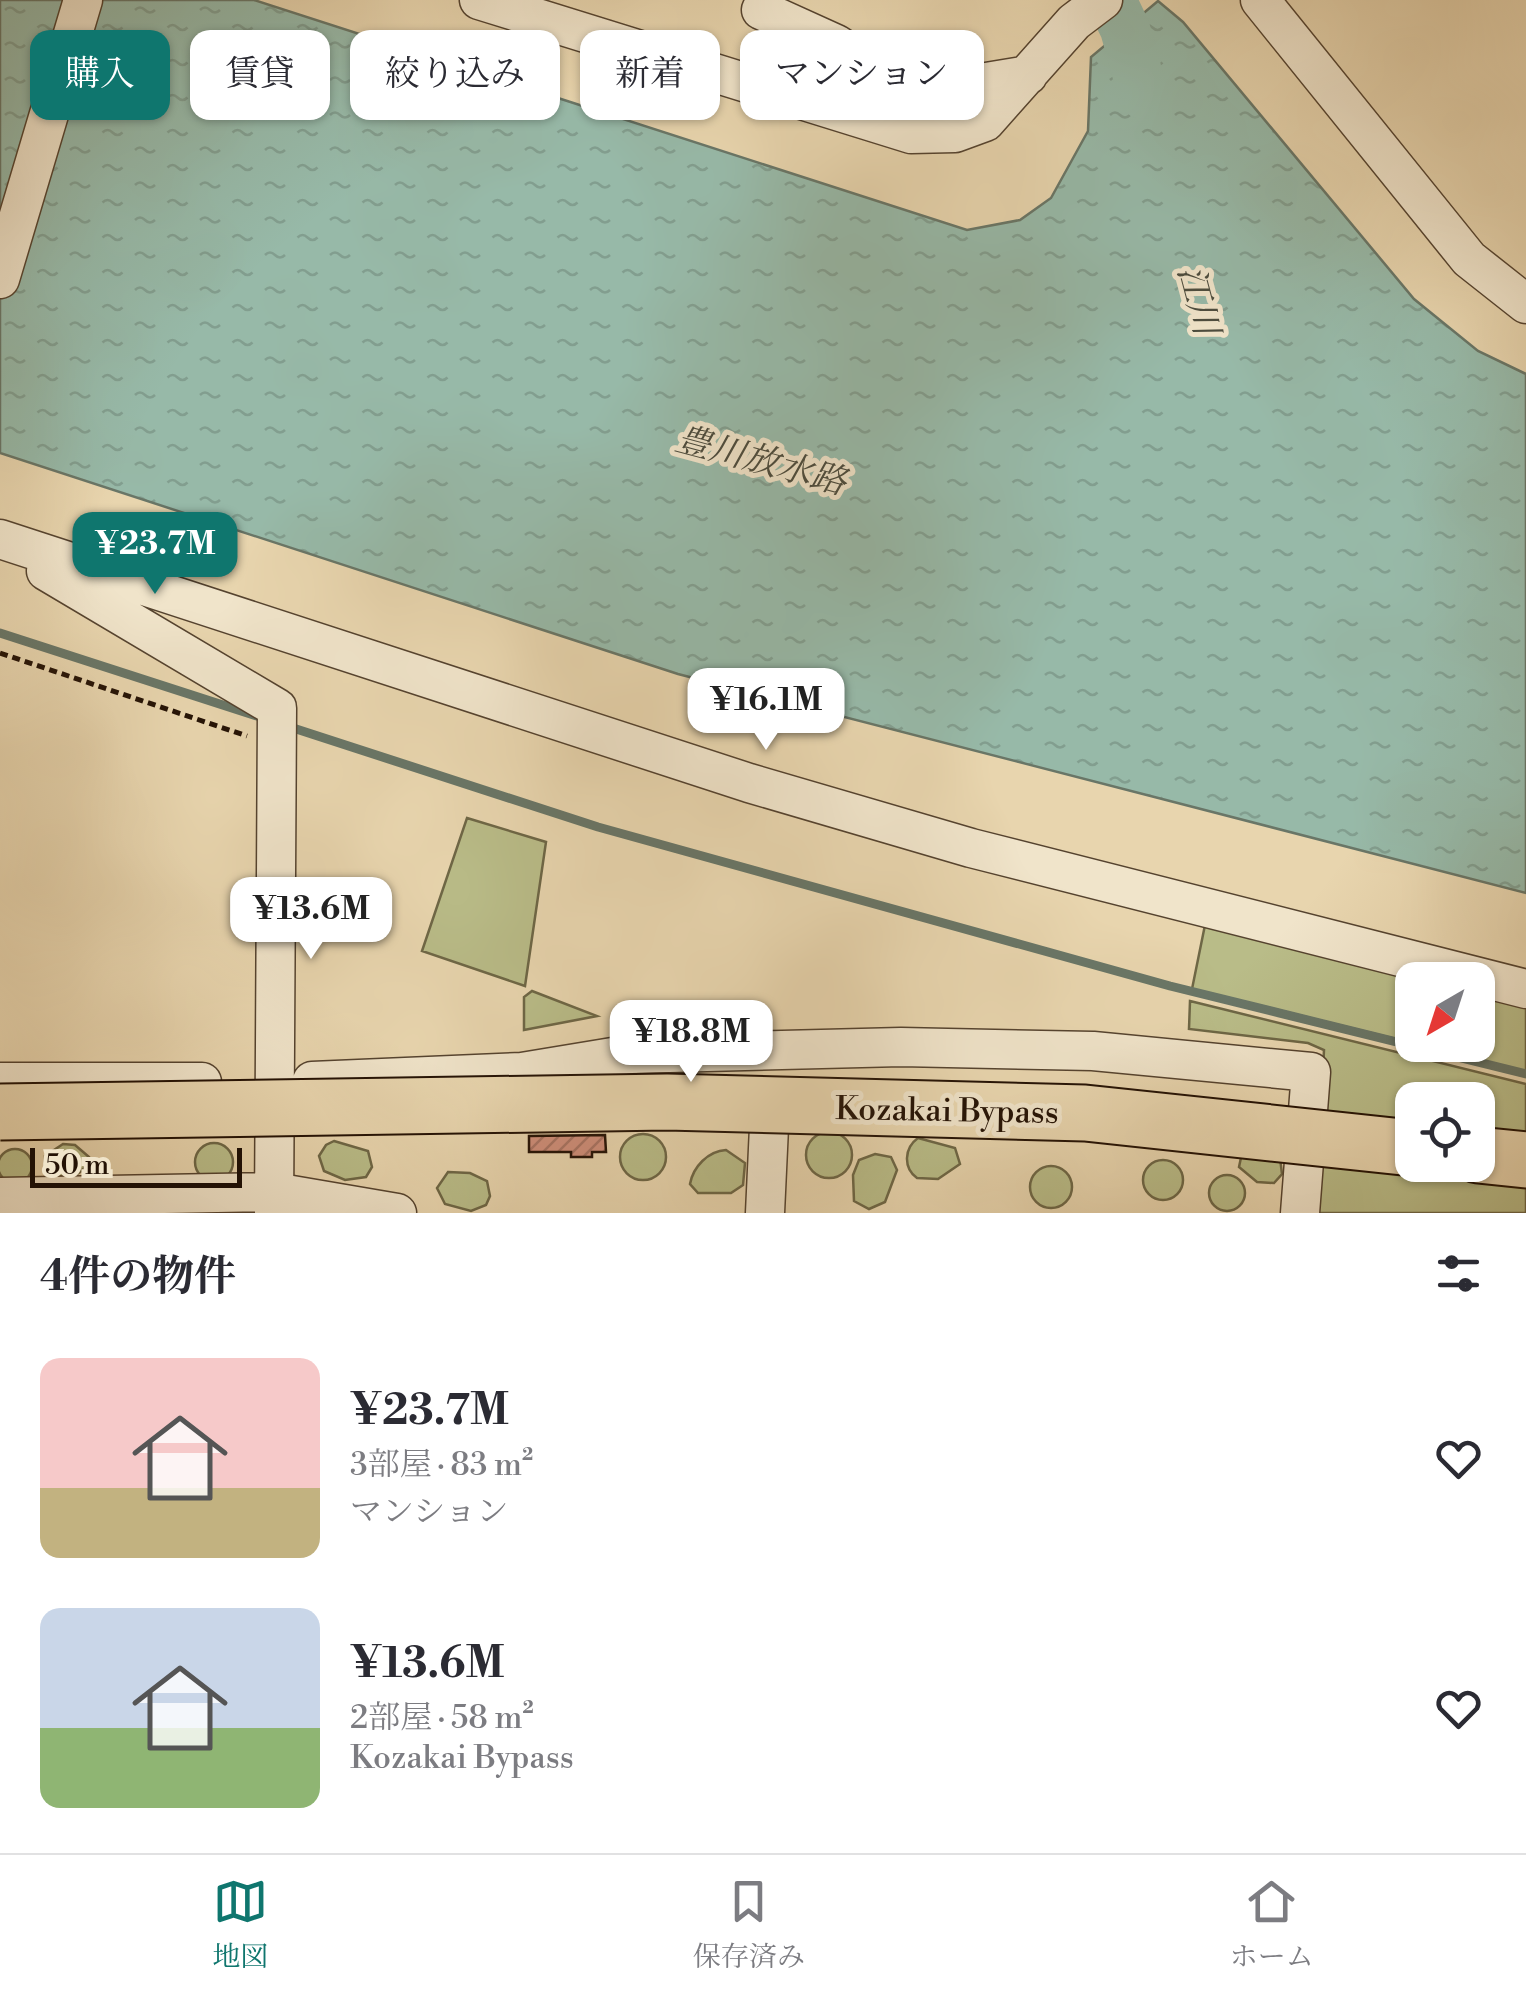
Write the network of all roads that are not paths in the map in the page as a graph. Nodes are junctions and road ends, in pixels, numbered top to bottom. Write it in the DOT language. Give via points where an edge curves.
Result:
graph roads {
  1 [pos="83,0"];
  2 [pos="480,0"];
  3 [pos="766,0"];
  4 [pos="1260,0"];
  5 [pos="1088,11"];
  6 [pos="1028,74"];
  7 [pos="0,279"];
  8 [pos="1526,304"];
  9 [pos="0,542"];
  10 [pos="1526,989"];
  11 [pos="0,1082"];
  12 [pos="275,1083"];
  13 [pos="0,1112"];
  14 [pos="769,1126"];
  15 [pos="1395,1146"];
  16 [pos="1495,1157"];
  17 [pos="1526,1160"];
  18 [pos="0,1197"];
  19 [pos="274,1203"];
  20 [pos="397,1213"];
  21 [pos="765,1213"];
  22 [pos="1300,1213"];
  1 -- 7 [label="street"];
  2 -- 6 [label="street" via="911,134 985,122"];
  3 -- 6 [label="street" via="761,10 836,44 894,81 938,90"];
  4 -- 8 [label="street" via="1469,259"];
  5 -- 6 [label="street"];
  9 -- 10 [label="street" via="971,848"];
  9 -- 12 [label="street" via="277,708"];
  11 -- 12 [label="street"];
  12 -- 19 [label="street"];
  12 -- 22 [label="street" via="522,1072 664,1052 901,1047 1094,1051 1311,1072"];
  13 -- 15 [label="highway, Kozakai Bypass, bridge" via="667,1102 1085,1113"];
  14 -- 21 [label="street"];
  16 -- 17 [label="highway"];
  18 -- 19 [label="street"];
  19 -- 20 [label="street"];
}
